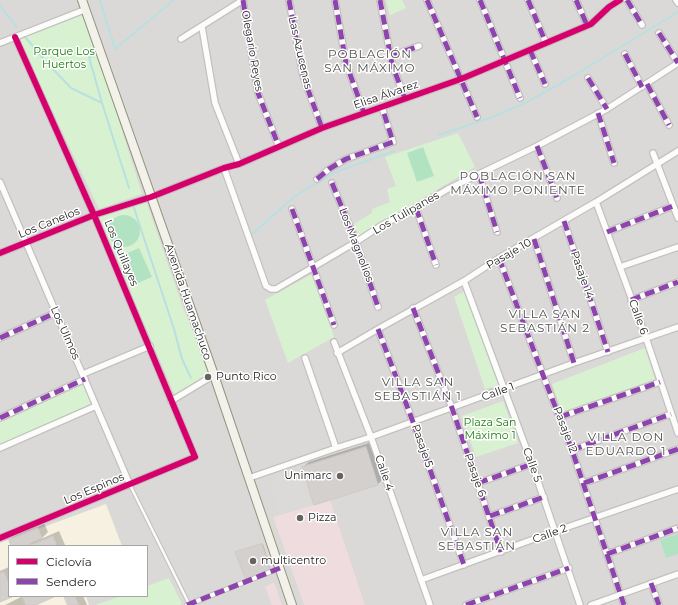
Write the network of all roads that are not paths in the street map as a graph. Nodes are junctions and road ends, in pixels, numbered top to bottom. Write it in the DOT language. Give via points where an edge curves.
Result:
graph roads {
  1 [pos="82,0"];
  2 [pos="243,0"];
  3 [pos="289,0"];
  4 [pos="334,0"];
  5 [pos="380,0"];
  6 [pos="427,0"];
  7 [pos="480,0"];
  8 [pos="528,0"];
  9 [pos="576,0"];
  10 [pos="620,0"];
  11 [pos="627,0"];
  12 [pos="84,10"];
  13 [pos="587,25"];
  14 [pos="642,25"];
  15 [pos="202,27"];
  16 [pos="659,33"];
  17 [pos="15,37"];
  18 [pos="181,39"];
  19 [pos="0,43"];
  20 [pos="546,43"];
  21 [pos="419,46"];
  22 [pos="530,50"];
  23 [pos="625,54"];
  24 [pos="390,56"];
  25 [pos="505,61"];
  26 [pos="678,63"];
  27 [pos="588,78"];
  28 [pos="461,79"];
  29 [pos="545,84"];
  30 [pos="645,85"];
  31 [pos="520,98"];
  32 [pos="405,99"];
  33 [pos="382,107"];
  34 [pos="606,109"];
  35 [pos="364,113"];
  36 [pos="598,113"];
  37 [pos="477,117"];
  38 [pos="669,125"];
  39 [pos="322,128"];
  40 [pos="537,146"];
  41 [pos="279,147"];
  42 [pos="678,151"];
  43 [pos="654,153"];
  44 [pos="614,163"];
  45 [pos="657,163"];
  46 [pos="239,164"];
  47 [pos="224,168"];
  48 [pos="479,174"];
  49 [pos="317,179"];
  50 [pos="0,182"];
  51 [pos="332,183"];
  52 [pos="151,197"];
  53 [pos="557,198"];
  54 [pos="596,202"];
  55 [pos="673,206"];
  56 [pos="416,208"];
  57 [pos="292,209"];
  58 [pos="94,215"];
  59 [pos="678,218"];
  60 [pos="564,221"];
  61 [pos="497,232"];
  62 [pos="607,232"];
  63 [pos="534,239"];
  64 [pos="356,242"];
  65 [pos="26,243"];
  66 [pos="678,247"];
  67 [pos="0,253"];
  68 [pos="499,258"];
  69 [pos="436,265"];
  70 [pos="314,266"];
  71 [pos="620,267"];
  72 [pos="464,281"];
  73 [pos="678,282"];
  74 [pos="631,300"];
  75 [pos="378,307"];
  76 [pos="413,308"];
  77 [pos="55,313"];
  78 [pos="334,325"];
  79 [pos="678,327"];
  80 [pos="378,329"];
  81 [pos="0,338"];
  82 [pos="646,338"];
  83 [pos="334,342"];
  84 [pos="150,346"];
  85 [pos="608,352"];
  86 [pos="337,353"];
  87 [pos="305,358"];
  88 [pos="574,363"];
  89 [pos="214,375"];
  90 [pos="543,375"];
  91 [pos="84,377"];
  92 [pos="660,382"];
  93 [pos="505,389"];
  94 [pos="171,401"];
  95 [pos="96,406"];
  96 [pos="452,408"];
  97 [pos="672,414"];
  98 [pos="560,417"];
  99 [pos="0,418"];
  100 [pos="413,422"];
  101 [pos="678,433"];
  102 [pos="371,437"];
  103 [pos="0,448"];
  104 [pos="336,448"];
  105 [pos="678,448"];
  106 [pos="572,450"];
  107 [pos="195,457"];
  108 [pos="532,464"];
  109 [pos="249,478"];
  110 [pos="478,483"];
  111 [pos="584,483"];
  112 [pos="130,484"];
  113 [pos="678,489"];
  114 [pos="544,497"];
  115 [pos="490,516"];
  116 [pos="596,518"];
  117 [pos="678,528"];
  118 [pos="556,531"];
  119 [pos="0,538"];
  120 [pos="501,552"];
  121 [pos="607,554"];
  122 [pos="464,565"];
  123 [pos="280,568"];
  124 [pos="569,568"];
  125 [pos="678,574"];
  126 [pos="421,580"];
  127 [pos="651,583"];
  128 [pos="620,595"];
  129 [pos="188,605"];
  130 [pos="292,605"];
  131 [pos="430,605"];
  132 [pos="466,605"];
  133 [pos="580,605"];
  134 [pos="591,605"];
  135 [pos="624,605"];
  136 [pos="659,605"];
  1 -- 12 [label="main road, Avenida Huamachuco"];
  2 -- 15 [label="street"];
  2 -- 41 [label="street, Olegario Reyes" via="258,93"];
  3 -- 39 [label="street, Las Azucenas" via="303,76"];
  4 -- 35 [label="street" via="346,63"];
  5 -- 24 [label="street"];
  6 -- 28 [label="street"];
  7 -- 25 [label="street"];
  8 -- 20 [label="street"];
  9 -- 13 [label="street"];
  10 -- 13 [label="street, Elisa Álvarez"];
  11 -- 14 [label="street"];
  12 -- 17 [label="street"];
  12 -- 52 [label="main road, Avenida Huamachuco"];
  13 -- 20 [label="street, Elisa Álvarez"];
  15 -- 18 [label="street"];
  15 -- 46 [label="street" via="216,103"];
  16 -- 26 [label="street"];
  17 -- 19 [label="street"];
  17 -- 58 [label="street, Los Quillayes"];
  20 -- 22 [label="street, Elisa Álvarez"];
  21 -- 24 [label="street"];
  22 -- 25 [label="street, Elisa Álvarez"];
  22 -- 29 [label="street"];
  23 -- 30 [label="street"];
  24 -- 32 [label="street"];
  25 -- 28 [label="street, Elisa Álvarez"];
  25 -- 31 [label="street"];
  26 -- 30 [label="street, Los Tulipanes"];
  27 -- 34 [label="street"];
  28 -- 32 [label="street, Elisa Álvarez"];
  28 -- 37 [label="street"];
  30 -- 34 [label="street, Los Tulipanes"];
  30 -- 38 [label="street"];
  32 -- 33 [label="street, Elisa Álvarez"];
  33 -- 35 [label="street, Elisa Álvarez"];
  33 -- 49 [label="street" via="393,142 346,159"];
  34 -- 36 [label="street, Los Tulipanes"];
  35 -- 39 [label="street, Elisa Álvarez"];
  36 -- 40 [label="street, Los Tulipanes"];
  36 -- 44 [label="street"];
  39 -- 41 [label="street, Elisa Álvarez"];
  40 -- 48 [label="street, Los Tulipanes"];
  40 -- 53 [label="street"];
  41 -- 46 [label="street, Elisa Álvarez"];
  42 -- 45 [label="street, Pasaje 10"];
  43 -- 45 [label="street"];
  45 -- 54 [label="street, Pasaje 10"];
  45 -- 55 [label="street"];
  46 -- 47 [label="street, Elisa Álvarez"];
  47 -- 52 [label="street, Elisa Álvarez"];
  47 -- 70 [label="street, Los Tulipanes" via="266,286 276,289"];
  48 -- 56 [label="street, Los Tulipanes"];
  48 -- 61 [label="street"];
  50 -- 65 [label="street, Los Ulmos"];
  51 -- 64 [label="street, Los Magnolios"];
  52 -- 58 [label="street, Los Canelos"];
  52 -- 89 [label="main road, Avenida Huamachuco"];
  54 -- 60 [label="street, Pasaje 10"];
  54 -- 62 [label="street, Calle 6"];
  55 -- 59 [label="street"];
  55 -- 62 [label="street"];
  56 -- 64 [label="street, Los Tulipanes"];
  56 -- 69 [label="street"];
  57 -- 70 [label="street"];
  58 -- 65 [label="street, Los Canelos"];
  58 -- 84 [label="street, Los Quillayes"];
  60 -- 63 [label="street, Pasaje 10"];
  60 -- 85 [label="street, Pasaje 14"];
  62 -- 71 [label="street, Calle 6"];
  63 -- 68 [label="street, Pasaje 10"];
  63 -- 88 [label="street"];
  64 -- 70 [label="street, Los Tulipanes"];
  64 -- 75 [label="street, Los Magnolios"];
  65 -- 67 [label="street, Los Canelos"];
  65 -- 77 [label="street, Los Ulmos"];
  66 -- 71 [label="street"];
  68 -- 72 [label="street, Pasaje 10"];
  68 -- 90 [label="street, Pasaje 12"];
  70 -- 78 [label="street"];
  71 -- 74 [label="street, Calle 6"];
  72 -- 76 [label="street, Pasaje 10"];
  72 -- 93 [label="street, Calle 5"];
  73 -- 74 [label="street"];
  74 -- 82 [label="street, Calle 6"];
  76 -- 80 [label="street, Pasaje 10"];
  76 -- 96 [label="street, Pasaje 6"];
  77 -- 81 [label="street"];
  77 -- 91 [label="street, Los Ulmos"];
  79 -- 82 [label="street, Calle 1"];
  80 -- 86 [label="street, Pasaje 10"];
  80 -- 100 [label="street, Pasaje 5"];
  82 -- 85 [label="street, Calle 1"];
  82 -- 92 [label="street, Calle 6"];
  83 -- 86 [label="street, Calle 4"];
  84 -- 91 [label="street"];
  84 -- 94 [label="street, Los Quillayes"];
  85 -- 88 [label="street, Calle 1"];
  86 -- 102 [label="street, Calle 4"];
  87 -- 104 [label="street"];
  88 -- 90 [label="street, Calle 1"];
  89 -- 94 [label="street"];
  89 -- 109 [label="main road, Avenida Huamachuco"];
  90 -- 93 [label="street, Calle 1"];
  90 -- 98 [label="street, Pasaje 12"];
  91 -- 95 [label="street, Los Ulmos"];
  91 -- 99 [label="street"];
  92 -- 97 [label="street, Calle 6"];
  92 -- 98 [label="street"];
  93 -- 96 [label="street, Calle 1"];
  93 -- 108 [label="street, Calle 5"];
  94 -- 107 [label="street, Los Quillayes"];
  95 -- 103 [label="street"];
  95 -- 112 [label="street, Los Ulmos"];
  96 -- 100 [label="street, Calle 1"];
  96 -- 110 [label="street, Pasaje 6"];
  97 -- 101 [label="street, Calle 6"];
  97 -- 106 [label="street"];
  98 -- 106 [label="street, Pasaje 12"];
  100 -- 102 [label="street, Calle 1"];
  100 -- 122 [label="street, Pasaje 5"];
  102 -- 104 [label="street, Calle 1"];
  102 -- 126 [label="street, Calle 4"];
  104 -- 109 [label="street, Calle 1"];
  105 -- 111 [label="street"];
  106 -- 111 [label="street, Pasaje 12"];
  107 -- 112 [label="street, Los Espinos"];
  108 -- 110 [label="street"];
  108 -- 114 [label="street, Calle 5"];
  109 -- 123 [label="main road, Avenida Huamachuco"];
  110 -- 115 [label="street, Pasaje 6"];
  111 -- 116 [label="street, Pasaje 12"];
  112 -- 119 [label="street, Los Espinos"];
  112 -- 129 [label="lane"];
  113 -- 116 [label="street, Calle 2"];
  114 -- 115 [label="street"];
  114 -- 118 [label="street, Calle 5"];
  115 -- 120 [label="street, Pasaje 6"];
  116 -- 118 [label="street, Calle 2"];
  116 -- 121 [label="street, Pasaje 12"];
  117 -- 121 [label="street"];
  118 -- 120 [label="street, Calle 2"];
  118 -- 124 [label="street, Calle 5"];
  120 -- 122 [label="street, Calle 2"];
  121 -- 128 [label="street, Pasaje 12"];
  122 -- 126 [label="street, Calle 2"];
  123 -- 129 [label="street"];
  123 -- 130 [label="main road, Avenida Huamachuco"];
  124 -- 132 [label="street"];
  124 -- 133 [label="street, Calle 5"];
  125 -- 127 [label="street"];
  126 -- 131 [label="street, Calle 4"];
  127 -- 128 [label="street"];
  127 -- 136 [label="street"];
  128 -- 134 [label="street"];
  128 -- 135 [label="street, Pasaje 12"];
}
